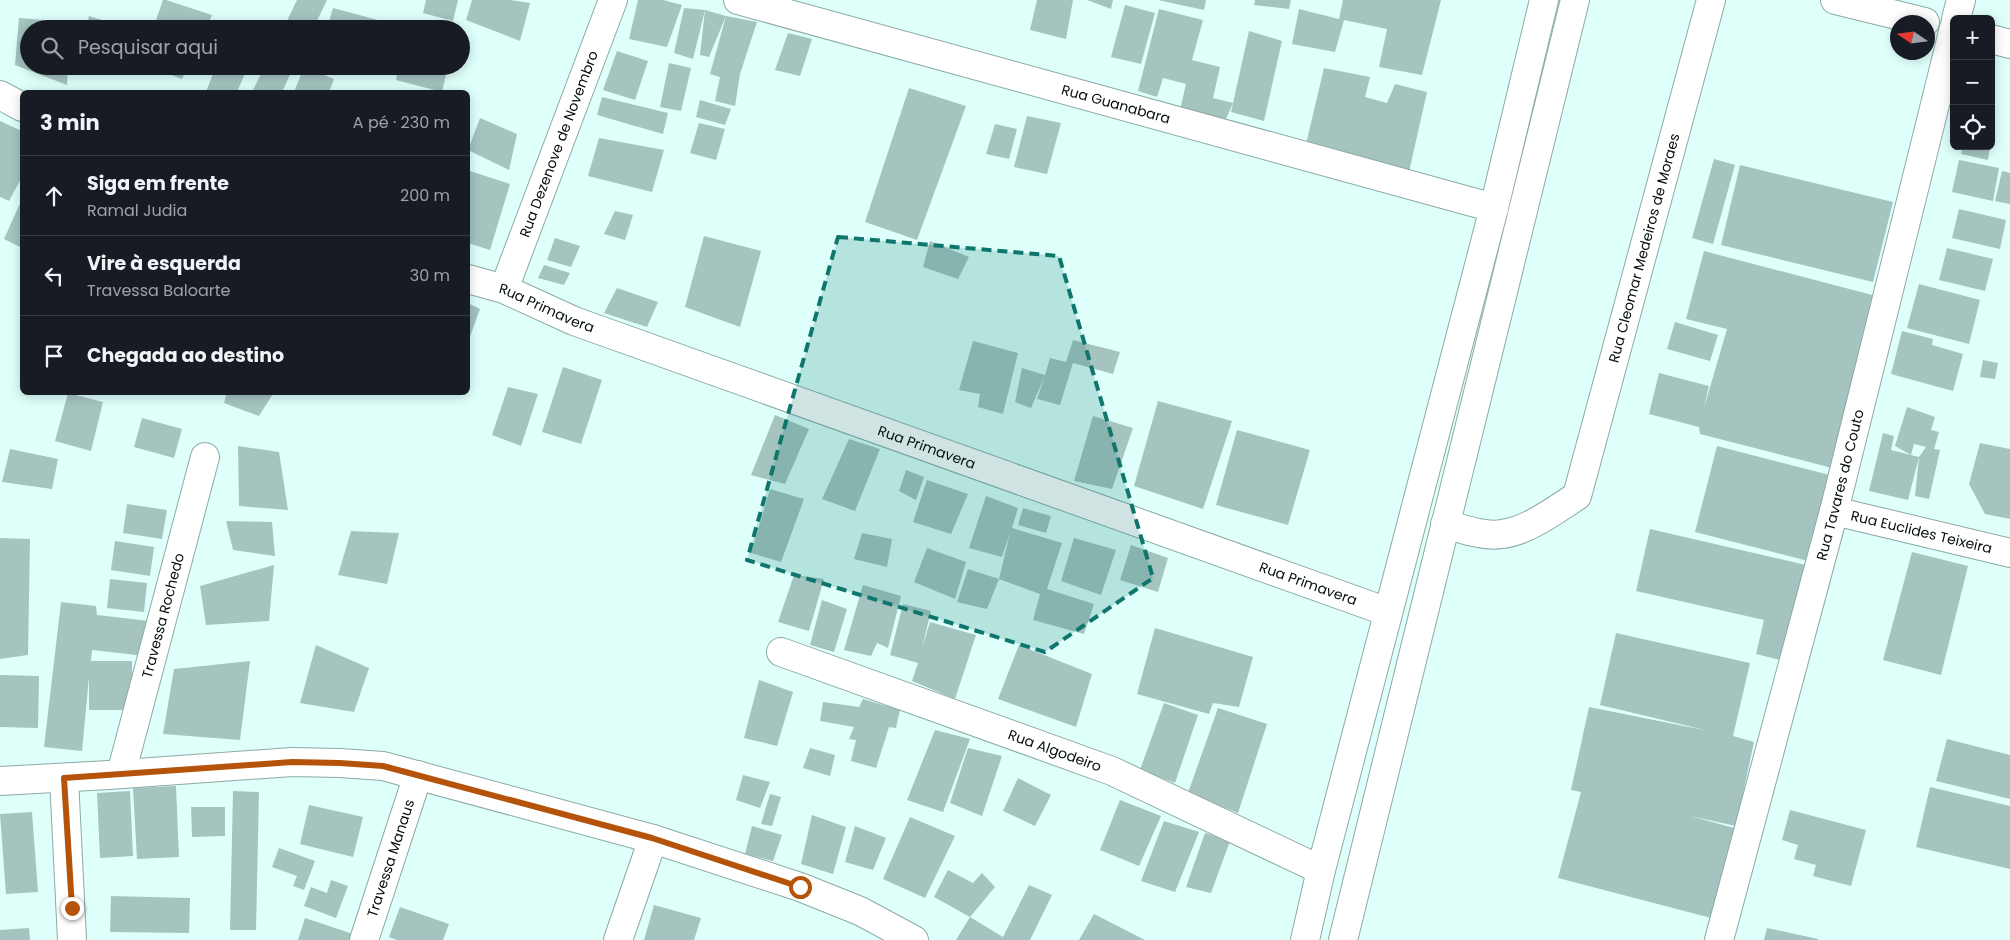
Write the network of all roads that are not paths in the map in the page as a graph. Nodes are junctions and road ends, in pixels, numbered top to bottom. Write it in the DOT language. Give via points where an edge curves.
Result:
graph roads {
  1 [pos="613,0"];
  2 [pos="738,0"];
  3 [pos="1544,0"];
  4 [pos="1575,0"];
  5 [pos="1711,0"];
  6 [pos="1835,0"];
  7 [pos="1960,0"];
  8 [pos="1894,15"];
  9 [pos="1957,15"];
  10 [pos="1935,25"];
  11 [pos="1950,28"];
  12 [pos="1995,40"];
  13 [pos="2010,44"];
  14 [pos="1950,45"];
  15 [pos="0,95"];
  16 [pos="20,105"];
  17 [pos="1494,208"];
  18 [pos="470,280"];
  19 [pos="504,289"];
  20 [pos="205,457"];
  21 [pos="1834,510"];
  22 [pos="1445,524"];
  23 [pos="2010,553"];
  24 [pos="1388,612"];
  25 [pos="781,652"];
  26 [pos="121,774"];
  27 [pos="418,775"];
  28 [pos="64,778"];
  29 [pos="0,781"];
  30 [pos="652,838"];
  31 [pos="1321,870"];
  32 [pos="72,940"];
  33 [pos="364,940"];
  34 [pos="618,940"];
  35 [pos="914,940"];
  36 [pos="1305,940"];
  37 [pos="1342,940"];
  38 [pos="1719,940"];
  1 -- 19 [label="main road, Rua Dezenove de Novembro"];
  2 -- 17 [label="main road, Rua Guanabara"];
  3 -- 17 [label="main road"];
  4 -- 22 [label="main road"];
  5 -- 22 [label="main road, Rua Cleomar Medeiros de Moraes" via="1578,496 1534,524 1502,534 1470,532"];
  6 -- 8 [label="main road"];
  7 -- 9 [label="main road"];
  10 -- 11 [label="main road"];
  12 -- 13 [label="main road"];
  14 -- 21 [label="main road, Rua Tavares do Couto"];
  15 -- 16 [label="main road"];
  17 -- 24 [label="main road"];
  18 -- 19 [label="main road, Rua Primavera"];
  19 -- 24 [label="main road, Rua Primavera" via="574,321"];
  20 -- 26 [label="main road, Travessa Rochedo"];
  21 -- 23 [label="main road, Rua Euclides Teixeira"];
  21 -- 38 [label="main road, Rua Tavares do Couto"];
  22 -- 37 [label="main road"];
  24 -- 31 [label="main road"];
  25 -- 31 [label="main road, Rua Algodeiro" via="1112,771"];
  26 -- 27 [label="main road" via="292,762 383,766"];
  26 -- 28 [label="main road"];
  27 -- 30 [label="main road"];
  27 -- 33 [label="main road, Travessa Manaus"];
  28 -- 29 [label="main road"];
  28 -- 32 [label="main road"];
  30 -- 34 [label="main road"];
  30 -- 35 [label="main road" via="800,887 860,911"];
  31 -- 36 [label="main road"];
}
